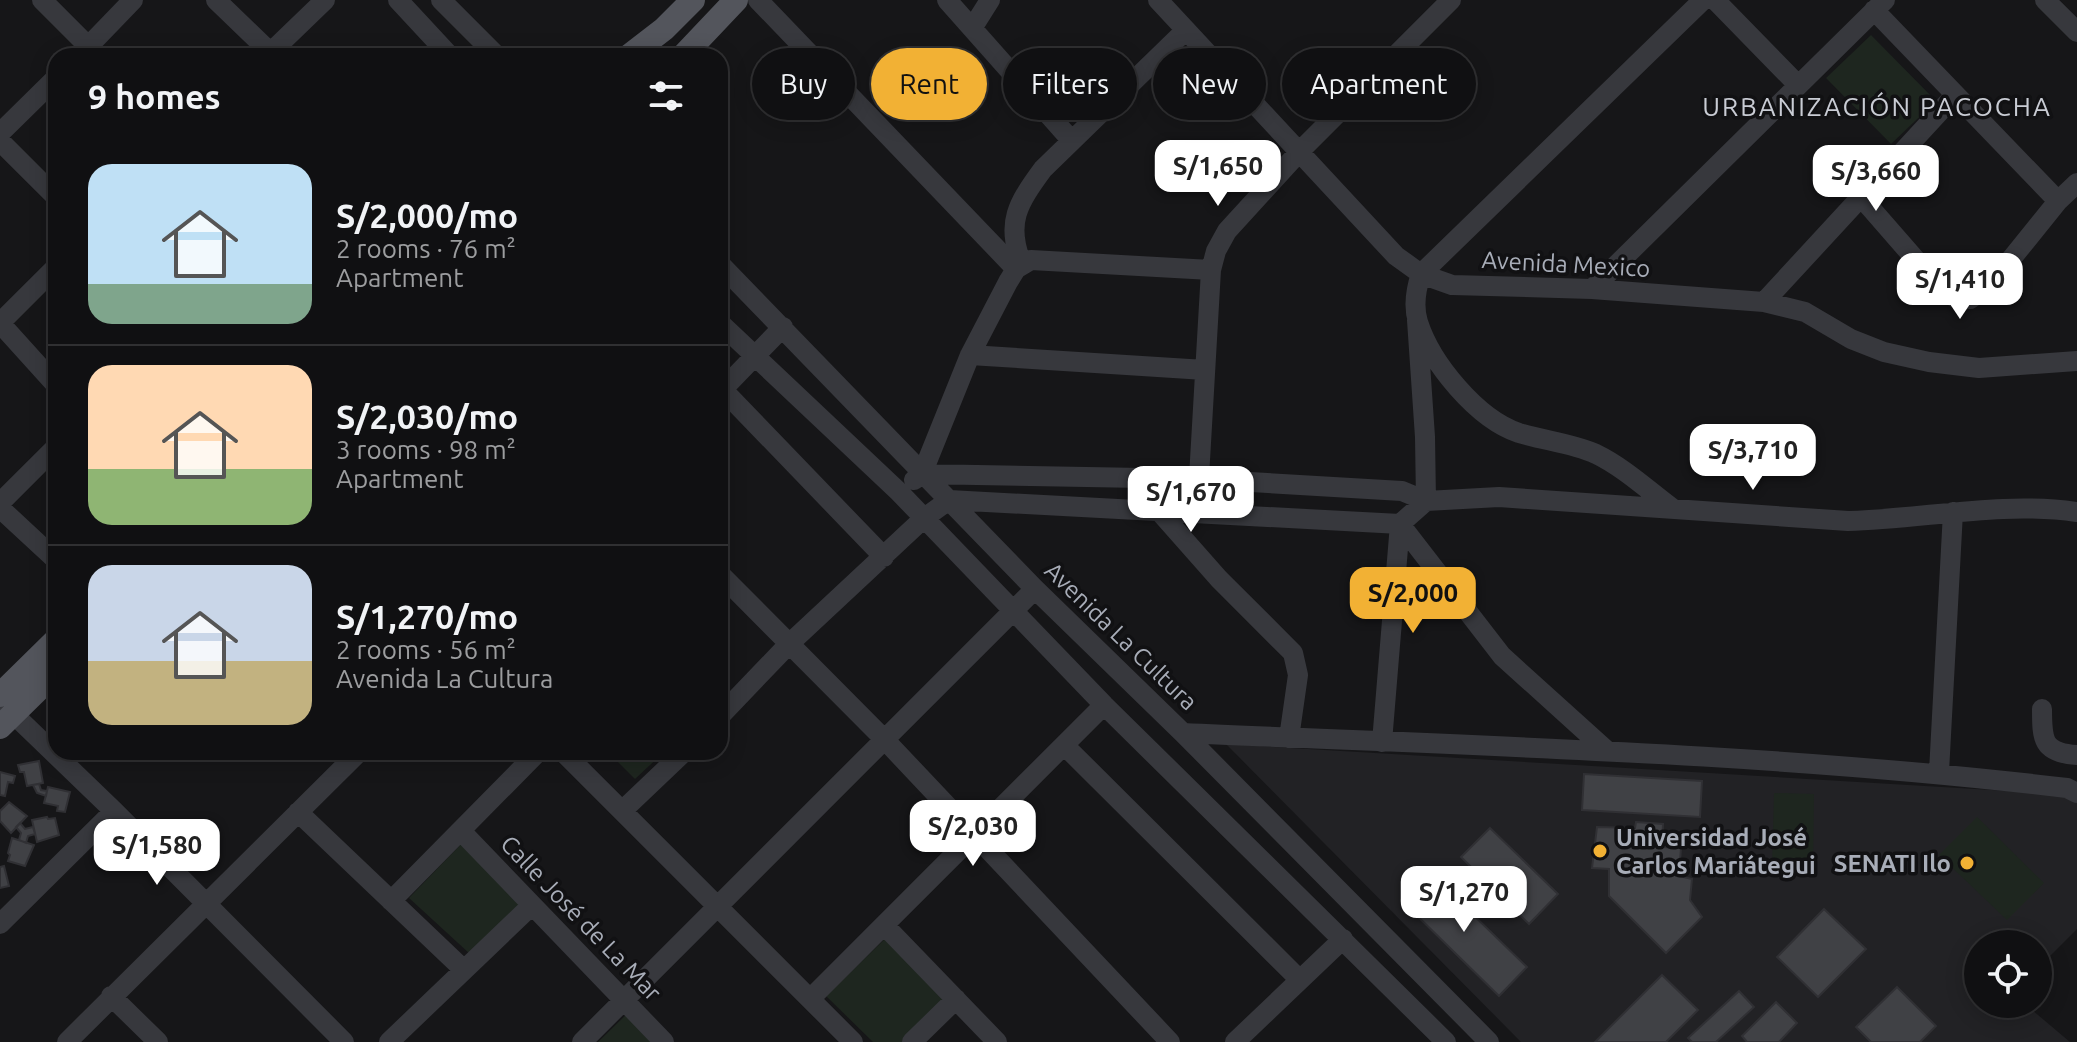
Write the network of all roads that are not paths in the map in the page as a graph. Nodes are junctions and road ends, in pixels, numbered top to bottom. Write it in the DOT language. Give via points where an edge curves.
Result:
graph roads {
  1 [pos="42,0"];
  2 [pos="133,0"];
  3 [pos="216,0"];
  4 [pos="325,0"];
  5 [pos="398,0"];
  6 [pos="441,0"];
  7 [pos="693,0"];
  8 [pos="736,0"];
  9 [pos="758,0"];
  10 [pos="947,0"];
  11 [pos="990,0"];
  12 [pos="1158,0"];
  13 [pos="1451,0"];
  14 [pos="1703,0"];
  15 [pos="1715,0"];
  16 [pos="2045,0"];
  17 [pos="1880,5"];
  18 [pos="973,27"];
  19 [pos="1186,30"];
  20 [pos="2077,32"];
  21 [pos="85,48"];
  22 [pos="93,48"];
  23 [pos="263,48"];
  24 [pos="277,48"];
  25 [pos="443,48"];
  26 [pos="489,48"];
  27 [pos="639,48"];
  28 [pos="691,48"];
  29 [pos="1798,85"];
  30 [pos="48,86"];
  31 [pos="1955,95"];
  32 [pos="0,133"];
  33 [pos="0,141"];
  34 [pos="1072,141"];
  35 [pos="1301,150"];
  36 [pos="2077,183"];
  37 [pos="48,189"];
  38 [pos="1861,197"];
  39 [pos="2058,201"];
  40 [pos="1019,267"];
  41 [pos="1211,270"];
  42 [pos="728,272"];
  43 [pos="1421,274"];
  44 [pos="48,275"];
  45 [pos="1592,289"];
  46 [pos="1764,302"];
  47 [pos="1417,320"];
  48 [pos="0,323"];
  49 [pos="783,327"];
  50 [pos="728,331"];
  51 [pos="970,355"];
  52 [pos="756,357"];
  53 [pos="2077,361"];
  54 [pos="1205,370"];
  55 [pos="48,376"];
  56 [pos="728,384"];
  57 [pos="728,398"];
  58 [pos="48,455"];
  59 [pos="922,474"];
  60 [pos="1199,479"];
  61 [pos="899,492"];
  62 [pos="949,500"];
  63 [pos="1426,501"];
  64 [pos="0,505"];
  65 [pos="1672,508"];
  66 [pos="1158,510"];
  67 [pos="1197,512"];
  68 [pos="1953,512"];
  69 [pos="2077,512"];
  70 [pos="923,519"];
  71 [pos="1400,524"];
  72 [pos="48,552"];
  73 [pos="884,557"];
  74 [pos="728,582"];
  75 [pos="1035,589"];
  76 [pos="1013,611"];
  77 [pos="788,645"];
  78 [pos="48,650"];
  79 [pos="48,678"];
  80 [pos="1104,705"];
  81 [pos="728,708"];
  82 [pos="3,709"];
  83 [pos="2042,709"];
  84 [pos="1183,733"];
  85 [pos="1289,738"];
  86 [pos="885,740"];
  87 [pos="1382,742"];
  88 [pos="1064,745"];
  89 [pos="48,750"];
  90 [pos="1606,750"];
  91 [pos="2077,755"];
  92 [pos="58,760"];
  93 [pos="351,760"];
  94 [pos="530,760"];
  95 [pos="571,760"];
  96 [pos="676,760"];
  97 [pos="1939,772"];
  98 [pos="2077,793"];
  99 [pos="114,811"];
  100 [pos="622,811"];
  101 [pos="298,812"];
  102 [pos="461,831"];
  103 [pos="976,835"];
  104 [pos="391,901"];
  105 [pos="206,905"];
  106 [pos="532,905"];
  107 [pos="717,907"];
  108 [pos="0,924"];
  109 [pos="884,925"];
  110 [pos="1343,939"];
  111 [pos="464,970"];
  112 [pos="1300,980"];
  113 [pos="111,996"];
  114 [pos="810,999"];
  115 [pos="956,999"];
  116 [pos="625,1002"];
  117 [pos="1459,1011"];
  118 [pos="1436,1038"];
  119 [pos="67,1042"];
  120 [pos="158,1042"];
  121 [pos="344,1042"];
  122 [pos="389,1042"];
  123 [pos="582,1042"];
  124 [pos="664,1042"];
  125 [pos="853,1042"];
  126 [pos="912,1042"];
  127 [pos="997,1042"];
  128 [pos="1170,1042"];
  129 [pos="1235,1042"];
  130 [pos="1489,1042"];
  1 -- 21 [label="street"];
  2 -- 22 [label="street"];
  3 -- 23 [label="street"];
  4 -- 24 [label="street"];
  5 -- 25 [label="street"];
  6 -- 26 [label="street"];
  7 -- 27 [label="main road"];
  8 -- 28 [label="main road"];
  9 -- 40 [label="street"];
  10 -- 18 [label="street"];
  11 -- 18 [label="street"];
  12 -- 19 [label="street, Avenida Mexico"];
  13 -- 35 [label="street"];
  14 -- 43 [label="street"];
  15 -- 29 [label="street"];
  16 -- 20 [label="street"];
  17 -- 29 [label="street"];
  17 -- 31 [label="street"];
  18 -- 34 [label="street"];
  19 -- 34 [label="street"];
  19 -- 35 [label="street, Avenida Mexico"];
  29 -- 45 [label="street"];
  30 -- 32 [label="street"];
  31 -- 38 [label="street"];
  31 -- 39 [label="street"];
  33 -- 37 [label="street"];
  34 -- 40 [label="street" via="1027,190 1016,215"];
  35 -- 41 [label="street" via="1227,231"];
  35 -- 43 [label="street, Avenida Mexico" via="1396,256"];
  36 -- 39 [label="street"];
  38 -- 39 [label="street" via="1943,291 1970,299 1991,284"];
  38 -- 46 [label="street"];
  40 -- 41 [label="street" via="1031,260"];
  40 -- 51 [label="street"];
  41 -- 54 [label="street"];
  42 -- 49 [label="street, Avenida La Cultura"];
  43 -- 45 [label="street, Avenida Mexico" via="1452,285"];
  43 -- 47 [label="street" via="1415,293"];
  44 -- 48 [label="street"];
  45 -- 46 [label="street, Avenida Mexico"];
  46 -- 53 [label="street, Avenida Mexico" via="1805,312 1884,352 1929,362 1979,368"];
  47 -- 63 [label="street"];
  47 -- 65 [label="street" via="1447,374 1473,404 1518,433 1600,456"];
  48 -- 55 [label="street"];
  49 -- 52 [label="street"];
  49 -- 59 [label="street, Avenida La Cultura"];
  50 -- 52 [label="street"];
  51 -- 54 [label="street"];
  51 -- 59 [label="street"];
  52 -- 56 [label="street"];
  52 -- 61 [label="street"];
  54 -- 60 [label="street"];
  57 -- 73 [label="street"];
  58 -- 64 [label="street"];
  59 -- 60 [label="street"];
  59 -- 61 [label="street"];
  59 -- 62 [label="street, Avenida La Cultura"];
  60 -- 63 [label="street" via="1402,491"];
  60 -- 67 [label="street"];
  61 -- 70 [label="street"];
  62 -- 66 [label="street"];
  62 -- 70 [label="street"];
  62 -- 75 [label="street, Avenida La Cultura"];
  63 -- 65 [label="street" via="1499,497"];
  63 -- 71 [label="street"];
  64 -- 72 [label="street"];
  65 -- 68 [label="street" via="1848,521"];
  66 -- 67 [label="street"];
  66 -- 85 [label="street" via="1293,653 1298,675"];
  67 -- 71 [label="street"];
  68 -- 69 [label="street" via="2011,507"];
  68 -- 97 [label="street"];
  70 -- 73 [label="street"];
  70 -- 76 [label="street"];
  71 -- 87 [label="street"];
  71 -- 90 [label="street" via="1502,656"];
  73 -- 77 [label="street"];
  74 -- 77 [label="street"];
  75 -- 76 [label="street"];
  75 -- 84 [label="street, Avenida La Cultura"];
  76 -- 80 [label="street"];
  76 -- 86 [label="street"];
  77 -- 81 [label="street"];
  77 -- 86 [label="street"];
  78 -- 82 [label="main road"];
  79 -- 82 [label="main road"];
  80 -- 88 [label="street"];
  80 -- 110 [label="street"];
  82 -- 89 [label="street"];
  83 -- 91 [label="street" via="2049,747"];
  84 -- 85 [label="street"];
  84 -- 117 [label="street, Avenida La Cultura"];
  85 -- 87 [label="street"];
  86 -- 103 [label="street"];
  86 -- 107 [label="street"];
  87 -- 90 [label="street"];
  88 -- 103 [label="street"];
  88 -- 112 [label="street"];
  90 -- 97 [label="street"];
  92 -- 99 [label="street"];
  93 -- 101 [label="street"];
  94 -- 102 [label="street"];
  95 -- 100 [label="street"];
  96 -- 100 [label="street"];
  97 -- 98 [label="street"];
  99 -- 105 [label="street"];
  99 -- 108 [label="street"];
  100 -- 107 [label="street"];
  101 -- 104 [label="street"];
  101 -- 105 [label="street"];
  102 -- 104 [label="street"];
  102 -- 106 [label="street, Calle José de La Mar"];
  103 -- 109 [label="street"];
  103 -- 128 [label="street"];
  104 -- 111 [label="street"];
  105 -- 113 [label="street"];
  105 -- 121 [label="street"];
  106 -- 111 [label="street"];
  106 -- 116 [label="street, Calle José de La Mar"];
  107 -- 114 [label="street"];
  107 -- 116 [label="street"];
  109 -- 114 [label="street"];
  109 -- 115 [label="street"];
  110 -- 112 [label="street"];
  110 -- 118 [label="street"];
  111 -- 122 [label="street"];
  112 -- 129 [label="street"];
  113 -- 119 [label="street"];
  113 -- 120 [label="street"];
  114 -- 125 [label="street"];
  115 -- 126 [label="street"];
  115 -- 127 [label="street"];
  116 -- 123 [label="street"];
  116 -- 124 [label="street, Calle José de La Mar"];
  117 -- 118 [label="street"];
  117 -- 130 [label="street, Avenida La Cultura"];
}
